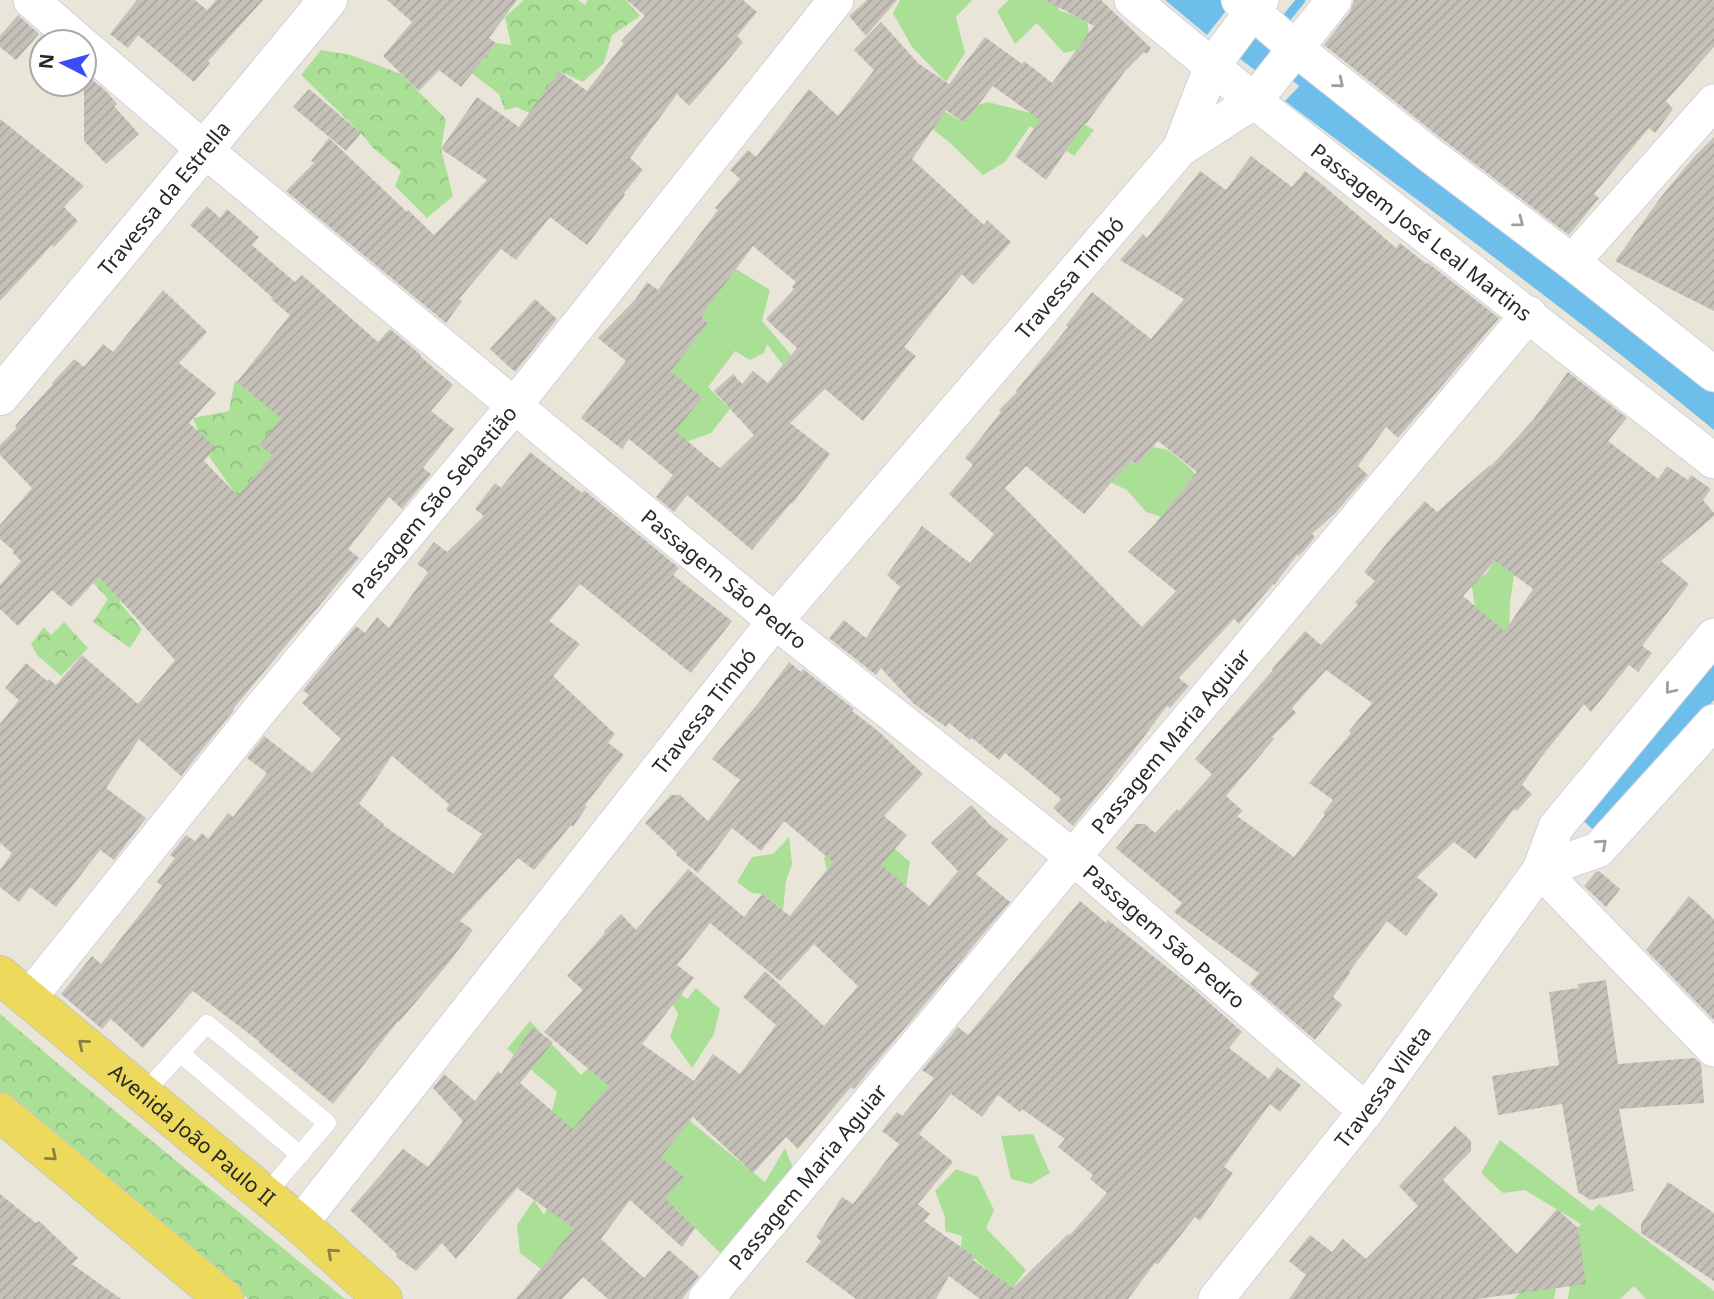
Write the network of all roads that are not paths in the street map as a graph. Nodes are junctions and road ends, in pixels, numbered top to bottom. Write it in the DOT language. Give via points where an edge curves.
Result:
graph roads {
  1 [pos="31,0"];
  2 [pos="328,0"];
  3 [pos="836,0"];
  4 [pos="1132,0"];
  5 [pos="1334,0"];
  6 [pos="1267,24"];
  7 [pos="63,28"];
  8 [pos="1218,57"];
  9 [pos="98,58"];
  10 [pos="1260,93"];
  11 [pos="1714,102"];
  12 [pos="1180,149"];
  13 [pos="205,150"];
  14 [pos="1572,262"];
  15 [pos="1529,314"];
  16 [pos="1714,374"];
  17 [pos="0,396"];
  18 [pos="514,406"];
  19 [pos="1714,461"];
  20 [pos="775,621"];
  21 [pos="1714,636"];
  22 [pos="1710,736"];
  23 [pos="1073,858"];
  24 [pos="1540,870"];
  25 [pos="14,987"];
  26 [pos="1714,1049"];
  27 [pos="180,1053"];
  28 [pos="143,1094"];
  29 [pos="1366,1111"];
  30 [pos="0,1112"];
  31 [pos="300,1155"];
  32 [pos="265,1195"];
  33 [pos="299,1224"];
  34 [pos="1225,1296"];
  35 [pos="224,1299"];
  36 [pos="383,1299"];
  37 [pos="706,1299"];
  1 -- 7 [label="street"];
  2 -- 13 [label="street, Travessa da Estrella"];
  3 -- 18 [label="street, Passagem São Sebastião"];
  4 -- 8 [label="street, Passagem José Leal Martins"];
  5 -- 6 [label="street, Travessa Timbó"];
  6 -- 8 [label="street, Travessa Timbó"];
  6 -- 10 [label="street, Travessa Timbó"];
  6 -- 14 [label="street, one-way"];
  8 -- 10 [label="street, Passagem José Leal Martins"];
  8 -- 12 [label="street, Travessa Timbó"];
  9 -- 13 [label="street, Passagem São Pedro"];
  10 -- 12 [label="street, Travessa Timbó"];
  10 -- 15 [label="street, Passagem José Leal Martins"];
  11 -- 14 [label="street"];
  12 -- 20 [label="street, Travessa Timbó"];
  13 -- 17 [label="street, Travessa da Estrella"];
  13 -- 18 [label="street, Passagem São Pedro"];
  14 -- 16 [label="street"];
  15 -- 19 [label="street, Passagem José Leal Martins"];
  15 -- 23 [label="street, Passagem Maria Aguiar"];
  18 -- 20 [label="street, Passagem São Pedro"];
  18 -- 25 [label="street, Passagem São Sebastião" via="259,711"];
  20 -- 23 [label="street, Passagem São Pedro"];
  20 -- 33 [label="street, Travessa Timbó"];
  21 -- 24 [label="street, Travessa Vileta, one-way" via="1556,827"];
  24 -- 22 [label="street, one-way" via="1598,850"];
  23 -- 29 [label="street, Passagem São Pedro"];
  23 -- 37 [label="street, Passagem Maria Aguiar"];
  24 -- 26 [label="street"];
  24 -- 29 [label="street, Travessa Vileta"];
  28 -- 25 [label="main road, Avenida João Paulo II, one-way"];
  27 -- 28 [label="lane"];
  27 -- 31 [label="lane"];
  27 -- 31 [label="lane" via="207,1024 327,1123"];
  28 -- 32 [label="main road, Avenida João Paulo II"];
  29 -- 34 [label="street, Travessa Vileta"];
  30 -- 35 [label="main road, one-way"];
  31 -- 32 [label="lane"];
  32 -- 33 [label="main road, Avenida João Paulo II"];
  36 -- 33 [label="main road, Avenida João Paulo II, one-way"];
}
